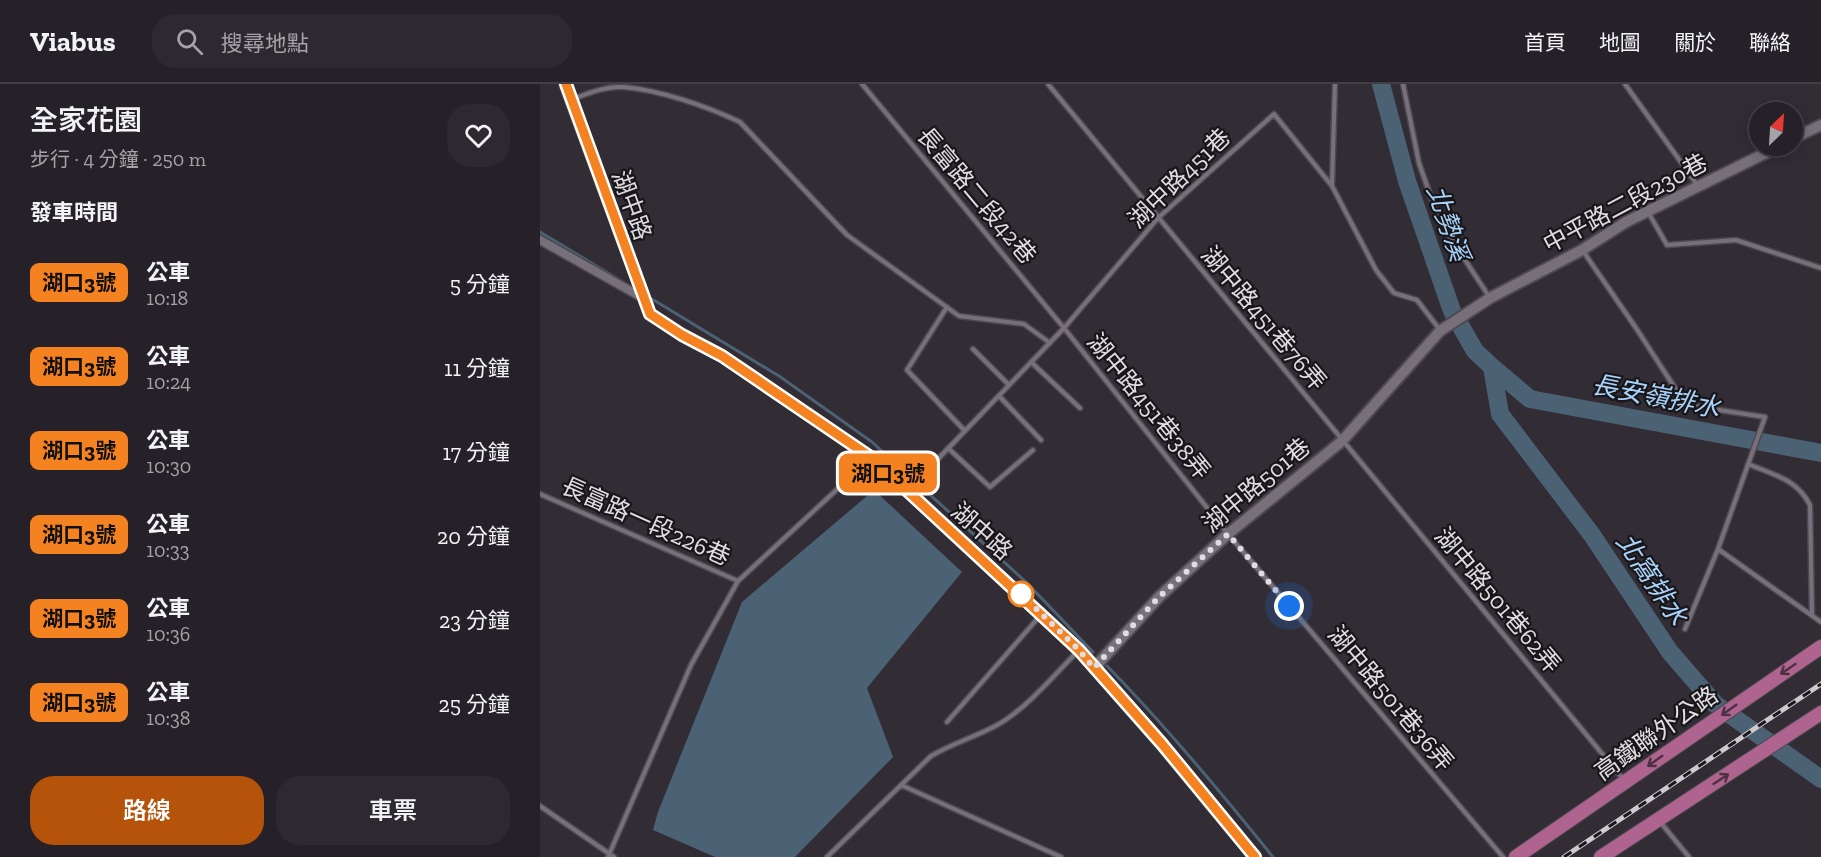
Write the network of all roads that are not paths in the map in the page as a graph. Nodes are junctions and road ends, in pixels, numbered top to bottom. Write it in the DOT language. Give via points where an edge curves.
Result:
graph roads {
  1 [pos="566,84"];
  2 [pos="862,84"];
  3 [pos="1048,84"];
  4 [pos="1335,84"];
  5 [pos="1403,84"];
  6 [pos="1625,84"];
  7 [pos="572,99"];
  8 [pos="1821,125"];
  9 [pos="1803,134"];
  10 [pos="1760,156"];
  11 [pos="1332,186"];
  12 [pos="1698,186"];
  13 [pos="1647,212"];
  14 [pos="1158,218"];
  15 [pos="540,240"];
  16 [pos="1582,250"];
  17 [pos="1821,268"];
  18 [pos="643,298"];
  19 [pos="1490,298"];
  20 [pos="947,307"];
  21 [pos="1064,328"];
  22 [pos="1440,331"];
  23 [pos="1050,343"];
  24 [pos="973,349"];
  25 [pos="1031,362"];
  26 [pos="1009,385"];
  27 [pos="999,396"];
  28 [pos="1080,408"];
  29 [pos="965,431"];
  30 [pos="1041,440"];
  31 [pos="1342,441"];
  32 [pos="948,448"];
  33 [pos="1033,450"];
  34 [pos="872,458"];
  35 [pos="1748,464"];
  36 [pos="908,491"];
  37 [pos="540,494"];
  38 [pos="1228,534"];
  39 [pos="1718,549"];
  40 [pos="738,581"];
  41 [pos="1042,614"];
  42 [pos="1812,616"];
  43 [pos="1821,622"];
  44 [pos="1685,629"];
  45 [pos="1821,647"];
  46 [pos="1079,650"];
  47 [pos="1094,668"];
  48 [pos="1821,713"];
  49 [pos="947,722"];
  50 [pos="1626,782"];
  51 [pos="901,785"];
  52 [pos="540,806"];
  53 [pos="1658,820"];
  54 [pos="610,856"];
  55 [pos="827,857"];
  56 [pos="1061,857"];
  57 [pos="1255,857"];
  58 [pos="1503,857"];
  59 [pos="1516,857"];
  60 [pos="1601,857"];
  61 [pos="1689,857"];
  1 -- 7 [label="street, 湖中路"];
  2 -- 21 [label="lane, 長富路二段42巷"];
  3 -- 14 [label="lane, 湖中路451巷76弄"];
  4 -- 11 [label="lane"];
  5 -- 19 [label="lane" via="1419,163 1439,220"];
  6 -- 12 [label="lane"];
  7 -- 18 [label="street, 湖中路"];
  7 -- 20 [label="lane" via="622,87 664,95 740,122 847,235"];
  8 -- 9 [label="street"];
  10 -- 12 [label="street, 中平路二段230巷"];
  11 -- 14 [label="lane, 湖中路451巷" via="1274,114"];
  11 -- 22 [label="lane, 湖中路451巷" via="1376,270 1394,292 1418,300"];
  12 -- 13 [label="street, 中平路二段230巷"];
  13 -- 16 [label="street, 中平路二段230巷"];
  13 -- 17 [label="lane" via="1667,245 1736,240"];
  14 -- 21 [label="lane, 湖中路451巷"];
  14 -- 31 [label="lane, 湖中路451巷76弄"];
  15 -- 18 [label="street"];
  16 -- 19 [label="street, 中平路二段230巷"];
  16 -- 35 [label="lane" via="1686,405 1765,417"];
  18 -- 34 [label="street, 湖中路" via="650,314 722,356"];
  19 -- 22 [label="street, 中平路二段230巷"];
  20 -- 23 [label="lane" via="959,316 1024,324"];
  20 -- 29 [label="lane" via="907,370"];
  21 -- 23 [label="lane, 湖中路451巷"];
  21 -- 38 [label="lane, 湖中路451巷38弄"];
  22 -- 31 [label="street, 湖中路501巷"];
  23 -- 25 [label="lane, 湖中路451巷"];
  24 -- 26 [label="lane"];
  25 -- 26 [label="lane, 湖中路451巷"];
  25 -- 28 [label="lane"];
  26 -- 27 [label="lane, 湖中路451巷"];
  27 -- 29 [label="lane, 湖中路451巷"];
  27 -- 30 [label="lane"];
  29 -- 32 [label="lane, 湖中路451巷"];
  31 -- 38 [label="street, 湖中路501巷"];
  31 -- 50 [label="lane, 湖中路501巷62弄"];
  32 -- 33 [label="lane" via="990,487"];
  32 -- 36 [label="lane, 湖中路451巷"];
  34 -- 36 [label="street, 湖中路"];
  34 -- 40 [label="lane"];
  35 -- 39 [label="lane"];
  35 -- 42 [label="lane" via="1793,483 1810,505"];
  36 -- 41 [label="street, 湖中路"];
  37 -- 40 [label="lane, 長富路一段226巷"];
  38 -- 47 [label="street, 湖中路501巷" via="1159,597"];
  38 -- 58 [label="lane, 湖中路501巷36弄"];
  39 -- 42 [label="lane"];
  39 -- 44 [label="lane"];
  40 -- 54 [label="lane" via="691,665"];
  41 -- 46 [label="street, 湖中路"];
  41 -- 49 [label="lane"];
  42 -- 43 [label="lane"];
  45 -- 50 [label="main road, 高鐵聯外公路, one-way"];
  46 -- 47 [label="street, 湖中路"];
  46 -- 51 [label="lane" via="1018,711 932,756"];
  47 -- 57 [label="street, 湖中路"];
  53 -- 48 [label="main road, one-way"];
  50 -- 59 [label="main road, 高鐵聯外公路"];
  51 -- 55 [label="lane"];
  51 -- 56 [label="lane"];
  52 -- 54 [label="lane"];
  53 -- 60 [label="main road"];
  53 -- 61 [label="lane"];
}
